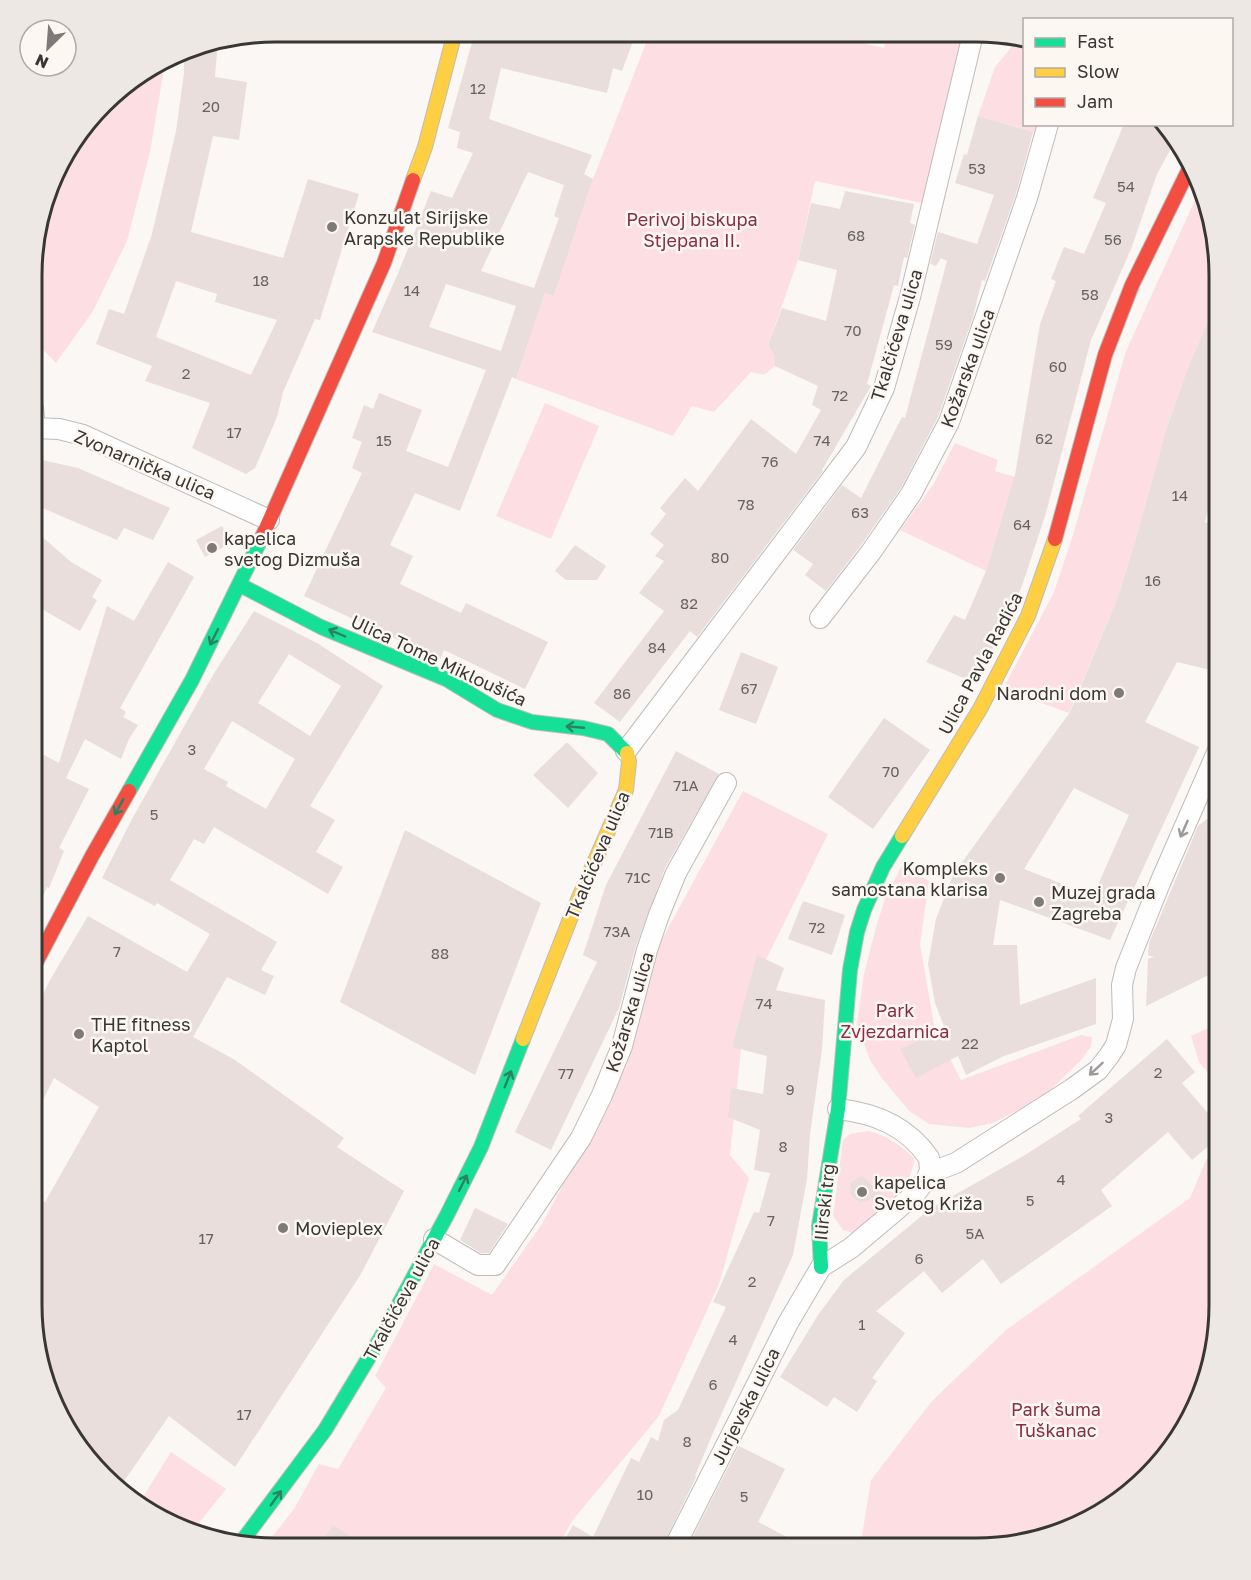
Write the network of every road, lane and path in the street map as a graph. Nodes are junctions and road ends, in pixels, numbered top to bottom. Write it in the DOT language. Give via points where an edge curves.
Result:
graph roads {
  1 [pos="452,42"];
  2 [pos="971,42"];
  3 [pos="1047,126"];
  4 [pos="1186,175"];
  5 [pos="42,424"];
  6 [pos="269,520"];
  7 [pos="240,585"];
  8 [pos="820,618"];
  9 [pos="626,751"];
  10 [pos="726,783"];
  11 [pos="1209,786"];
  12 [pos="42,951"];
  13 [pos="838,1109"];
  14 [pos="930,1170"];
  15 [pos="434,1239"];
  16 [pos="821,1267"];
  17 [pos="246,1536"];
  18 [pos="679,1538"];
  1 -- 6 [label="street" via="425,147 384,263"];
  2 -- 9 [label="street, Tkalčićeva ulica" via="907,308 884,388 856,447"];
  3 -- 8 [label="street, Kožarska ulica" via="1027,198 949,422 910,494"];
  4 -- 13 [label="street, Ulica Pavla Radića" via="1137,275 1105,355 1062,518 1028,616 980,709 883,867 864,910 850,970"];
  5 -- 6 [label="street, Zvonarnička ulica" via="83,435"];
  6 -- 7 [label="street"];
  9 -- 7 [label="street, Ulica Tome Mikloušića, one-way" via="608,734 596,730 532,722 497,710 446,679 321,627"];
  7 -- 12 [label="street, one-way"];
  15 -- 9 [label="street, Tkalčićeva ulica, one-way" via="481,1147 574,909 621,804 629,774"];
  10 -- 15 [label="street, Kožarska ulica" via="676,873 647,950 622,1046 581,1138 495,1265 478,1265"];
  11 -- 14 [label="street, one-way" via="1160,883 1126,968 1123,1019 1116,1045 1098,1070 956,1162"];
  13 -- 14 [label="street" via="872,1115 899,1129 926,1153"];
  13 -- 16 [label="street, Ilirski trg" via="819,1226"];
  14 -- 16 [label="street, Ilirski trg" via="915,1194 851,1248"];
  17 -- 15 [label="street, Tkalčićeva ulica, one-way" via="325,1430"];
  16 -- 18 [label="street, Jurjevska ulica" via="788,1323"];
}
